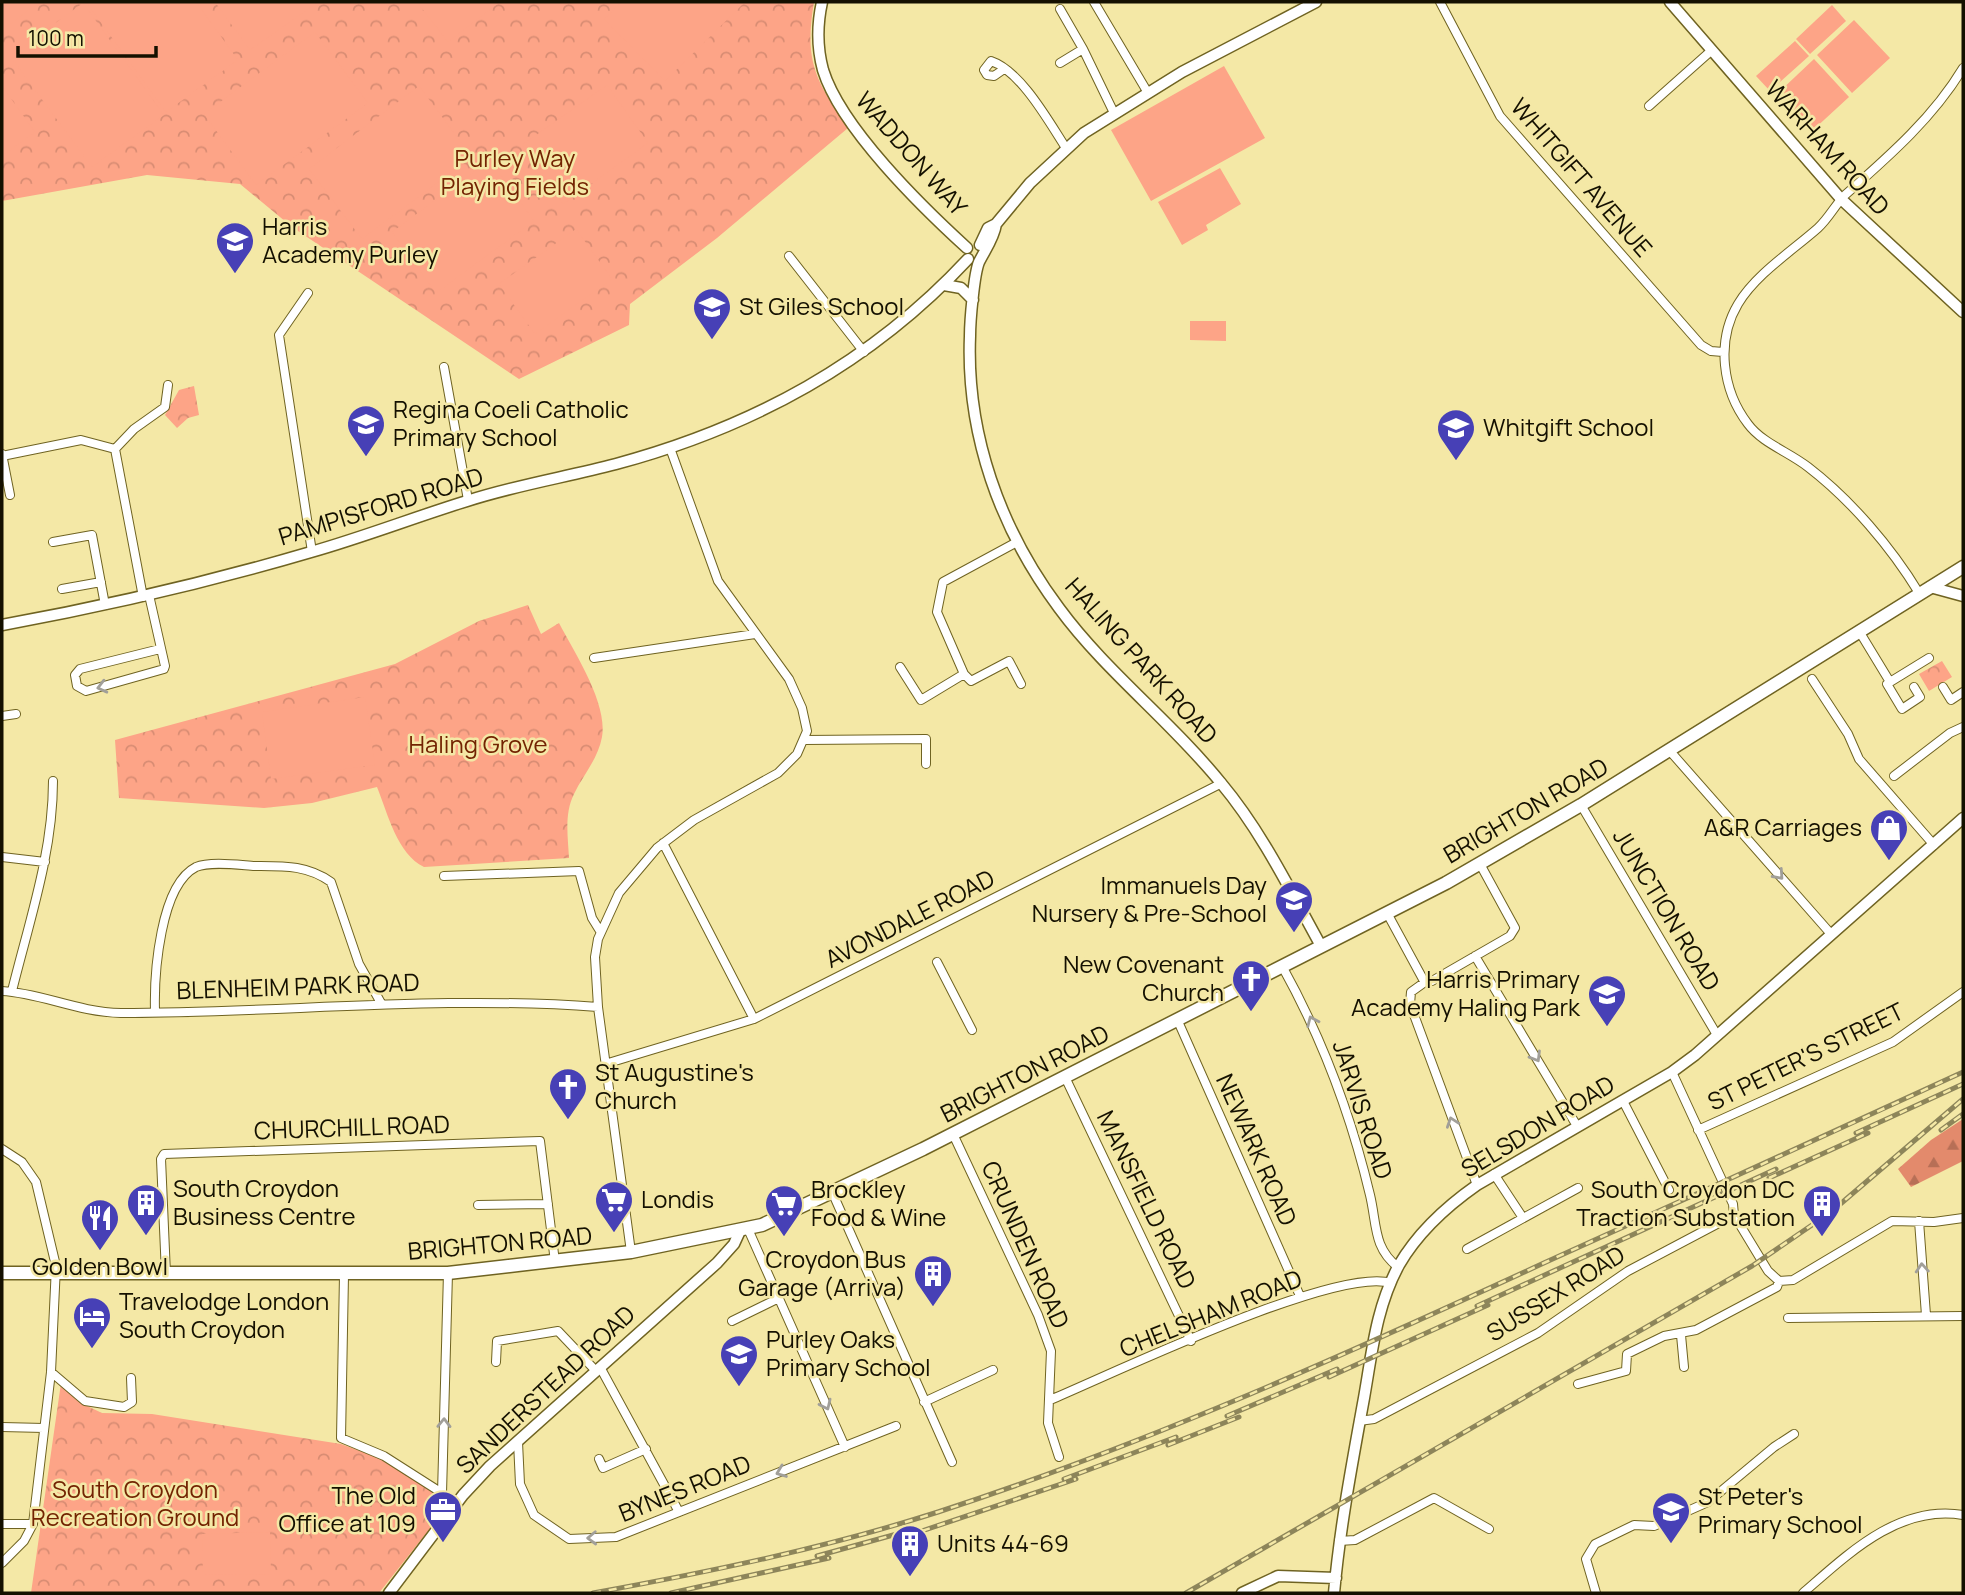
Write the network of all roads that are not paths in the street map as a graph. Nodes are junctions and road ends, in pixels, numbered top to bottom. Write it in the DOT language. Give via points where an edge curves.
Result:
graph roads {
  1 [pos="822,2"];
  2 [pos="1094,2"];
  3 [pos="1316,2"];
  4 [pos="1440,2"];
  5 [pos="1670,2"];
  6 [pos="1060,9"];
  7 [pos="1083,49"];
  8 [pos="1712,50"];
  9 [pos="1060,64"];
  10 [pos="1963,68"];
  11 [pos="1004,69"];
  12 [pos="1148,93"];
  13 [pos="1649,106"];
  14 [pos="1114,113"];
  15 [pos="1066,148"];
  16 [pos="1841,199"];
  17 [pos="976,253"];
  18 [pos="789,256"];
  19 [pos="944,285"];
  20 [pos="308,293"];
  21 [pos="973,300"];
  22 [pos="1963,312"];
  23 [pos="864,352"];
  24 [pos="1723,352"];
  25 [pos="444,367"];
  26 [pos="168,385"];
  27 [pos="670,448"];
  28 [pos="115,449"];
  29 [pos="2,455"];
  30 [pos="10,495"];
  31 [pos="468,500"];
  32 [pos="53,542"];
  33 [pos="1017,542"];
  34 [pos="312,552"];
  35 [pos="1963,569"];
  36 [pos="101,582"];
  37 [pos="62,589"];
  38 [pos="1925,590"];
  39 [pos="146,596"];
  40 [pos="1963,596"];
  41 [pos="105,605"];
  42 [pos="2,625"];
  43 [pos="1859,631"];
  44 [pos="755,634"];
  45 [pos="160,649"];
  46 [pos="594,657"];
  47 [pos="1929,658"];
  48 [pos="900,667"];
  49 [pos="964,674"];
  50 [pos="1812,679"];
  51 [pos="1890,682"];
  52 [pos="1021,684"];
  53 [pos="1914,687"];
  54 [pos="1943,687"];
  55 [pos="1963,692"];
  56 [pos="16,714"];
  57 [pos="2,716"];
  58 [pos="1963,727"];
  59 [pos="804,740"];
  60 [pos="1669,750"];
  61 [pos="926,764"];
  62 [pos="1894,776"];
  63 [pos="54,781"];
  64 [pos="1222,783"];
  65 [pos="1581,805"];
  66 [pos="1963,818"];
  67 [pos="663,843"];
  68 [pos="1934,845"];
  69 [pos="2,857"];
  70 [pos="45,862"];
  71 [pos="1480,864"];
  72 [pos="444,876"];
  73 [pos="1387,913"];
  74 [pos="600,931"];
  75 [pos="1832,934"];
  76 [pos="1321,946"];
  77 [pos="1475,956"];
  78 [pos="937,961"];
  79 [pos="1282,966"];
  80 [pos="1426,982"];
  81 [pos="2,991"];
  82 [pos="12,991"];
  83 [pos="1963,992"];
  84 [pos="381,1003"];
  85 [pos="598,1007"];
  86 [pos="155,1011"];
  87 [pos="754,1019"];
  88 [pos="1177,1019"];
  89 [pos="972,1030"];
  90 [pos="1717,1035"];
  91 [pos="605,1064"];
  92 [pos="1672,1072"];
  93 [pos="1065,1077"];
  94 [pos="1623,1101"];
  95 [pos="1577,1126"];
  96 [pos="1698,1130"];
  97 [pos="953,1134"];
  98 [pos="2,1149"];
  99 [pos="1494,1174"];
  100 [pos="1476,1185"];
  101 [pos="1578,1188"];
  102 [pos="1669,1190"];
  103 [pos="833,1194"];
  104 [pos="548,1204"];
  105 [pos="478,1205"];
  106 [pos="1734,1215"];
  107 [pos="1523,1218"];
  108 [pos="1963,1218"];
  109 [pos="1915,1221"];
  110 [pos="744,1230"];
  111 [pos="718,1235"];
  112 [pos="1467,1249"];
  113 [pos="631,1252"];
  114 [pos="555,1262"];
  115 [pos="717,1263"];
  116 [pos="1398,1267"];
  117 [pos="2,1273"];
  118 [pos="448,1273"];
  119 [pos="56,1274"];
  120 [pos="166,1274"];
  121 [pos="344,1275"];
  122 [pos="1780,1281"];
  123 [pos="1391,1283"];
  124 [pos="1300,1296"];
  125 [pos="777,1298"];
  126 [pos="1926,1315"];
  127 [pos="1963,1316"];
  128 [pos="1788,1318"];
  129 [pos="732,1321"];
  130 [pos="1681,1335"];
  131 [pos="1192,1341"];
  132 [pos="496,1362"];
  133 [pos="1684,1367"];
  134 [pos="598,1369"];
  135 [pos="993,1370"];
  136 [pos="51,1372"];
  137 [pos="131,1378"];
  138 [pos="1578,1384"];
  139 [pos="1050,1401"];
  140 [pos="924,1402"];
  141 [pos="1359,1422"];
  142 [pos="896,1426"];
  143 [pos="2,1427"];
  144 [pos="44,1428"];
  145 [pos="1794,1434"];
  146 [pos="517,1442"];
  147 [pos="845,1447"];
  148 [pos="646,1449"];
  149 [pos="1059,1457"];
  150 [pos="599,1459"];
  151 [pos="952,1462"];
  152 [pos="442,1493"];
  153 [pos="679,1512"];
  154 [pos="448,1515"];
  155 [pos="1963,1515"];
  156 [pos="2,1524"];
  157 [pos="33,1524"];
  158 [pos="1489,1529"];
  159 [pos="1339,1541"];
  160 [pos="2,1563"];
  161 [pos="1336,1578"];
  162 [pos="389,1593"];
  163 [pos="1242,1593"];
  164 [pos="1334,1593"];
  165 [pos="1596,1593"];
  166 [pos="1803,1593"];
  1 -- 17 [label="street, WADDON WAY" via="819,52 835,97 895,174"];
  2 -- 12 [label="street"];
  3 -- 12 [label="street, HALING PARK ROAD"];
  4 -- 24 [label="street, WHITGIFT AVENUE" via="1500,116 1701,345"];
  5 -- 8 [label="street, WARHAM ROAD"];
  6 -- 7 [label="street"];
  7 -- 9 [label="street"];
  7 -- 14 [label="street"];
  8 -- 13 [label="street"];
  8 -- 16 [label="street, WARHAM ROAD"];
  10 -- 16 [label="street" via="1920,124"];
  11 -- 15 [label="street" via="1032,97"];
  12 -- 14 [label="street, HALING PARK ROAD"];
  14 -- 15 [label="street, HALING PARK ROAD"];
  15 -- 17 [label="street, HALING PARK ROAD" via="988,228"];
  16 -- 22 [label="street, WARHAM ROAD"];
  16 -- 24 [label="street" via="1821,225 1748,291 1732,317"];
  17 -- 19 [label="street, PAMPISFORD ROAD"];
  17 -- 21 [label="street, HALING PARK ROAD"];
  18 -- 23 [label="street"];
  19 -- 21 [label="street" via="961,288"];
  19 -- 23 [label="street, PAMPISFORD ROAD"];
  20 -- 34 [label="street" via="279,335"];
  21 -- 33 [label="street, HALING PARK ROAD" via="969,366 974,415 990,481"];
  23 -- 27 [label="street, PAMPISFORD ROAD" via="785,401"];
  24 -- 38 [label="street" via="1729,380 1751,428 1837,492"];
  25 -- 31 [label="street"];
  26 -- 28 [label="street" via="165,407"];
  27 -- 31 [label="street, PAMPISFORD ROAD"];
  27 -- 44 [label="street" via="715,573"];
  28 -- 29 [label="street" via="81,440"];
  28 -- 39 [label="street"];
  29 -- 30 [label="street"];
  31 -- 34 [label="street, PAMPISFORD ROAD"];
  32 -- 36 [label="street" via="92,536"];
  33 -- 49 [label="street" via="943,582 937,612"];
  33 -- 64 [label="street, HALING PARK ROAD" via="1059,608"];
  34 -- 39 [label="street, PAMPISFORD ROAD"];
  35 -- 38 [label="main road, BRIGHTON ROAD"];
  36 -- 37 [label="street"];
  36 -- 41 [label="street"];
  38 -- 40 [label="street"];
  38 -- 43 [label="main road, BRIGHTON ROAD"];
  39 -- 41 [label="street, PAMPISFORD ROAD"];
  39 -- 45 [label="street"];
  41 -- 42 [label="street, PAMPISFORD ROAD"];
  43 -- 51 [label="street"];
  43 -- 60 [label="main road, BRIGHTON ROAD"];
  44 -- 46 [label="street"];
  44 -- 59 [label="street" via="799,698 806,725"];
  45 -- 45 [label="street, one-way" via="165,666 159,673 86,691 79,690 75,681 81,668"];
  47 -- 51 [label="street"];
  48 -- 49 [label="street" via="920,700"];
  49 -- 52 [label="street" via="971,681 1009,661"];
  50 -- 68 [label="street" via="1848,734 1858,759"];
  51 -- 53 [label="street" via="1887,684 1902,709 1920,697"];
  54 -- 55 [label="street" via="1951,700"];
  56 -- 57 [label="street"];
  58 -- 62 [label="street"];
  59 -- 61 [label="street" via="926,740"];
  59 -- 67 [label="street" via="778,773 694,820"];
  60 -- 65 [label="main road, BRIGHTON ROAD"];
  60 -- 75 [label="street, one-way"];
  63 -- 70 [label="street"];
  64 -- 76 [label="street, HALING PARK ROAD" via="1245,814"];
  64 -- 87 [label="street, AVONDALE ROAD"];
  65 -- 71 [label="main road, BRIGHTON ROAD"];
  65 -- 90 [label="street, JUNCTION ROAD"];
  66 -- 68 [label="street, SELSDON ROAD"];
  67 -- 74 [label="street" via="625,885"];
  67 -- 87 [label="street"];
  68 -- 75 [label="street, SELSDON ROAD"];
  69 -- 70 [label="street"];
  70 -- 82 [label="street"];
  71 -- 73 [label="main road, BRIGHTON ROAD"];
  71 -- 77 [label="street" via="1515,928 1510,936"];
  72 -- 74 [label="street" via="579,871"];
  73 -- 76 [label="main road, BRIGHTON ROAD"];
  73 -- 80 [label="street"];
  74 -- 85 [label="street" via="595,951"];
  75 -- 90 [label="street, SELSDON ROAD"];
  76 -- 79 [label="main road, BRIGHTON ROAD"];
  77 -- 80 [label="street"];
  77 -- 95 [label="street, one-way"];
  78 -- 89 [label="street"];
  79 -- 88 [label="main road, BRIGHTON ROAD"];
  116 -- 79 [label="street, JARVIS ROAD, one-way" via="1381,1250 1339,1087 1309,1015"];
  100 -- 80 [label="street, one-way" via="1410,1004 1411,992"];
  81 -- 82 [label="street, BLENHEIM PARK ROAD"];
  82 -- 86 [label="street, BLENHEIM PARK ROAD" via="75,1009"];
  83 -- 96 [label="street, ST PETER'S STREET" via="1893,1042"];
  84 -- 85 [label="street, BLENHEIM PARK ROAD" via="525,1001"];
  84 -- 86 [label="street, BLENHEIM PARK ROAD"];
  84 -- 86 [label="street" via="359,964 331,882 304,867 199,866 181,877 168,909 157,965"];
  85 -- 91 [label="street"];
  87 -- 91 [label="street, AVONDALE ROAD"];
  88 -- 93 [label="main road, BRIGHTON ROAD"];
  88 -- 124 [label="street, NEWARK ROAD"];
  90 -- 92 [label="street, SELSDON ROAD"];
  91 -- 113 [label="street"];
  92 -- 94 [label="street, SELSDON ROAD"];
  92 -- 96 [label="street"];
  93 -- 97 [label="main road, BRIGHTON ROAD"];
  93 -- 131 [label="street, MANSFIELD ROAD"];
  94 -- 95 [label="street, SELSDON ROAD"];
  94 -- 102 [label="street"];
  95 -- 99 [label="street, SELSDON ROAD"];
  96 -- 106 [label="street"];
  97 -- 103 [label="main road, BRIGHTON ROAD"];
  97 -- 139 [label="street, CRUNDEN ROAD" via="1038,1315 1051,1352"];
  98 -- 119 [label="street" via="22,1162 36,1182"];
  99 -- 100 [label="street, SELSDON ROAD"];
  99 -- 107 [label="street"];
  100 -- 116 [label="street, SELSDON ROAD" via="1434,1221"];
  101 -- 107 [label="street"];
  103 -- 110 [label="main road, BRIGHTON ROAD"];
  103 -- 140 [label="street"];
  104 -- 105 [label="street"];
  104 -- 114 [label="street, CHURCHILL ROAD"];
  104 -- 120 [label="street, CHURCHILL ROAD" via="540,1141 164,1154"];
  106 -- 122 [label="street" via="1768,1271"];
  106 -- 141 [label="street, SUSSEX ROAD" via="1628,1271 1538,1333 1374,1419"];
  107 -- 112 [label="street"];
  108 -- 109 [label="street"];
  109 -- 122 [label="street" via="1884,1225 1794,1280"];
  126 -- 109 [label="street, one-way"];
  110 -- 111 [label="main road, BRIGHTON ROAD"];
  110 -- 115 [label="street, SANDERSTEAD ROAD"];
  110 -- 125 [label="street"];
  111 -- 113 [label="main road, BRIGHTON ROAD"];
  111 -- 115 [label="street"];
  113 -- 114 [label="main road, BRIGHTON ROAD"];
  114 -- 118 [label="main road, BRIGHTON ROAD"];
  115 -- 134 [label="street, SANDERSTEAD ROAD"];
  116 -- 123 [label="street, SELSDON ROAD"];
  117 -- 119 [label="main road, BRIGHTON ROAD"];
  118 -- 121 [label="main road, BRIGHTON ROAD"];
  152 -- 118 [label="street, one-way"];
  119 -- 120 [label="main road, BRIGHTON ROAD"];
  119 -- 136 [label="street"];
  120 -- 121 [label="main road, BRIGHTON ROAD"];
  121 -- 152 [label="street" via="341,1438 384,1456"];
  122 -- 130 [label="street" via="1758,1298"];
  123 -- 124 [label="street, CHELSHAM ROAD" via="1374,1279"];
  123 -- 141 [label="street, SELSDON ROAD" via="1374,1334"];
  124 -- 131 [label="street, CHELSHAM ROAD"];
  125 -- 129 [label="street"];
  125 -- 147 [label="street, one-way"];
  126 -- 127 [label="street"];
  126 -- 128 [label="street"];
  130 -- 133 [label="street"];
  130 -- 138 [label="street" via="1664,1336 1627,1354 1626,1371"];
  131 -- 139 [label="street, CHELSHAM ROAD"];
  132 -- 134 [label="street" via="497,1341 558,1331"];
  134 -- 146 [label="street, SANDERSTEAD ROAD"];
  134 -- 148 [label="street"];
  135 -- 140 [label="street"];
  136 -- 137 [label="street" via="85,1401 124,1406 132,1402"];
  136 -- 144 [label="street"];
  139 -- 149 [label="street, CRUNDEN ROAD" via="1048,1423"];
  140 -- 151 [label="street"];
  141 -- 159 [label="street, SELSDON ROAD"];
  142 -- 147 [label="street, BYNES ROAD"];
  143 -- 144 [label="street"];
  144 -- 157 [label="street"];
  145 -- 165 [label="street" via="1708,1502 1654,1526 1634,1525 1595,1544 1586,1559"];
  153 -- 146 [label="street, BYNES ROAD, one-way" via="616,1537 569,1539 534,1516 520,1484"];
  146 -- 154 [label="street, SANDERSTEAD ROAD"];
  147 -- 153 [label="street, BYNES ROAD, one-way"];
  148 -- 150 [label="street" via="603,1468"];
  148 -- 153 [label="street"];
  152 -- 154 [label="street"];
  154 -- 162 [label="street, SANDERSTEAD ROAD"];
  155 -- 166 [label="street" via="1929,1513 1899,1522"];
  156 -- 157 [label="street"];
  157 -- 160 [label="street" via="24,1541"];
  158 -- 159 [label="street" via="1434,1499 1355,1540"];
  159 -- 161 [label="street, SELSDON ROAD"];
  161 -- 163 [label="street" via="1278,1576"];
  161 -- 164 [label="street, SELSDON ROAD"];
}
